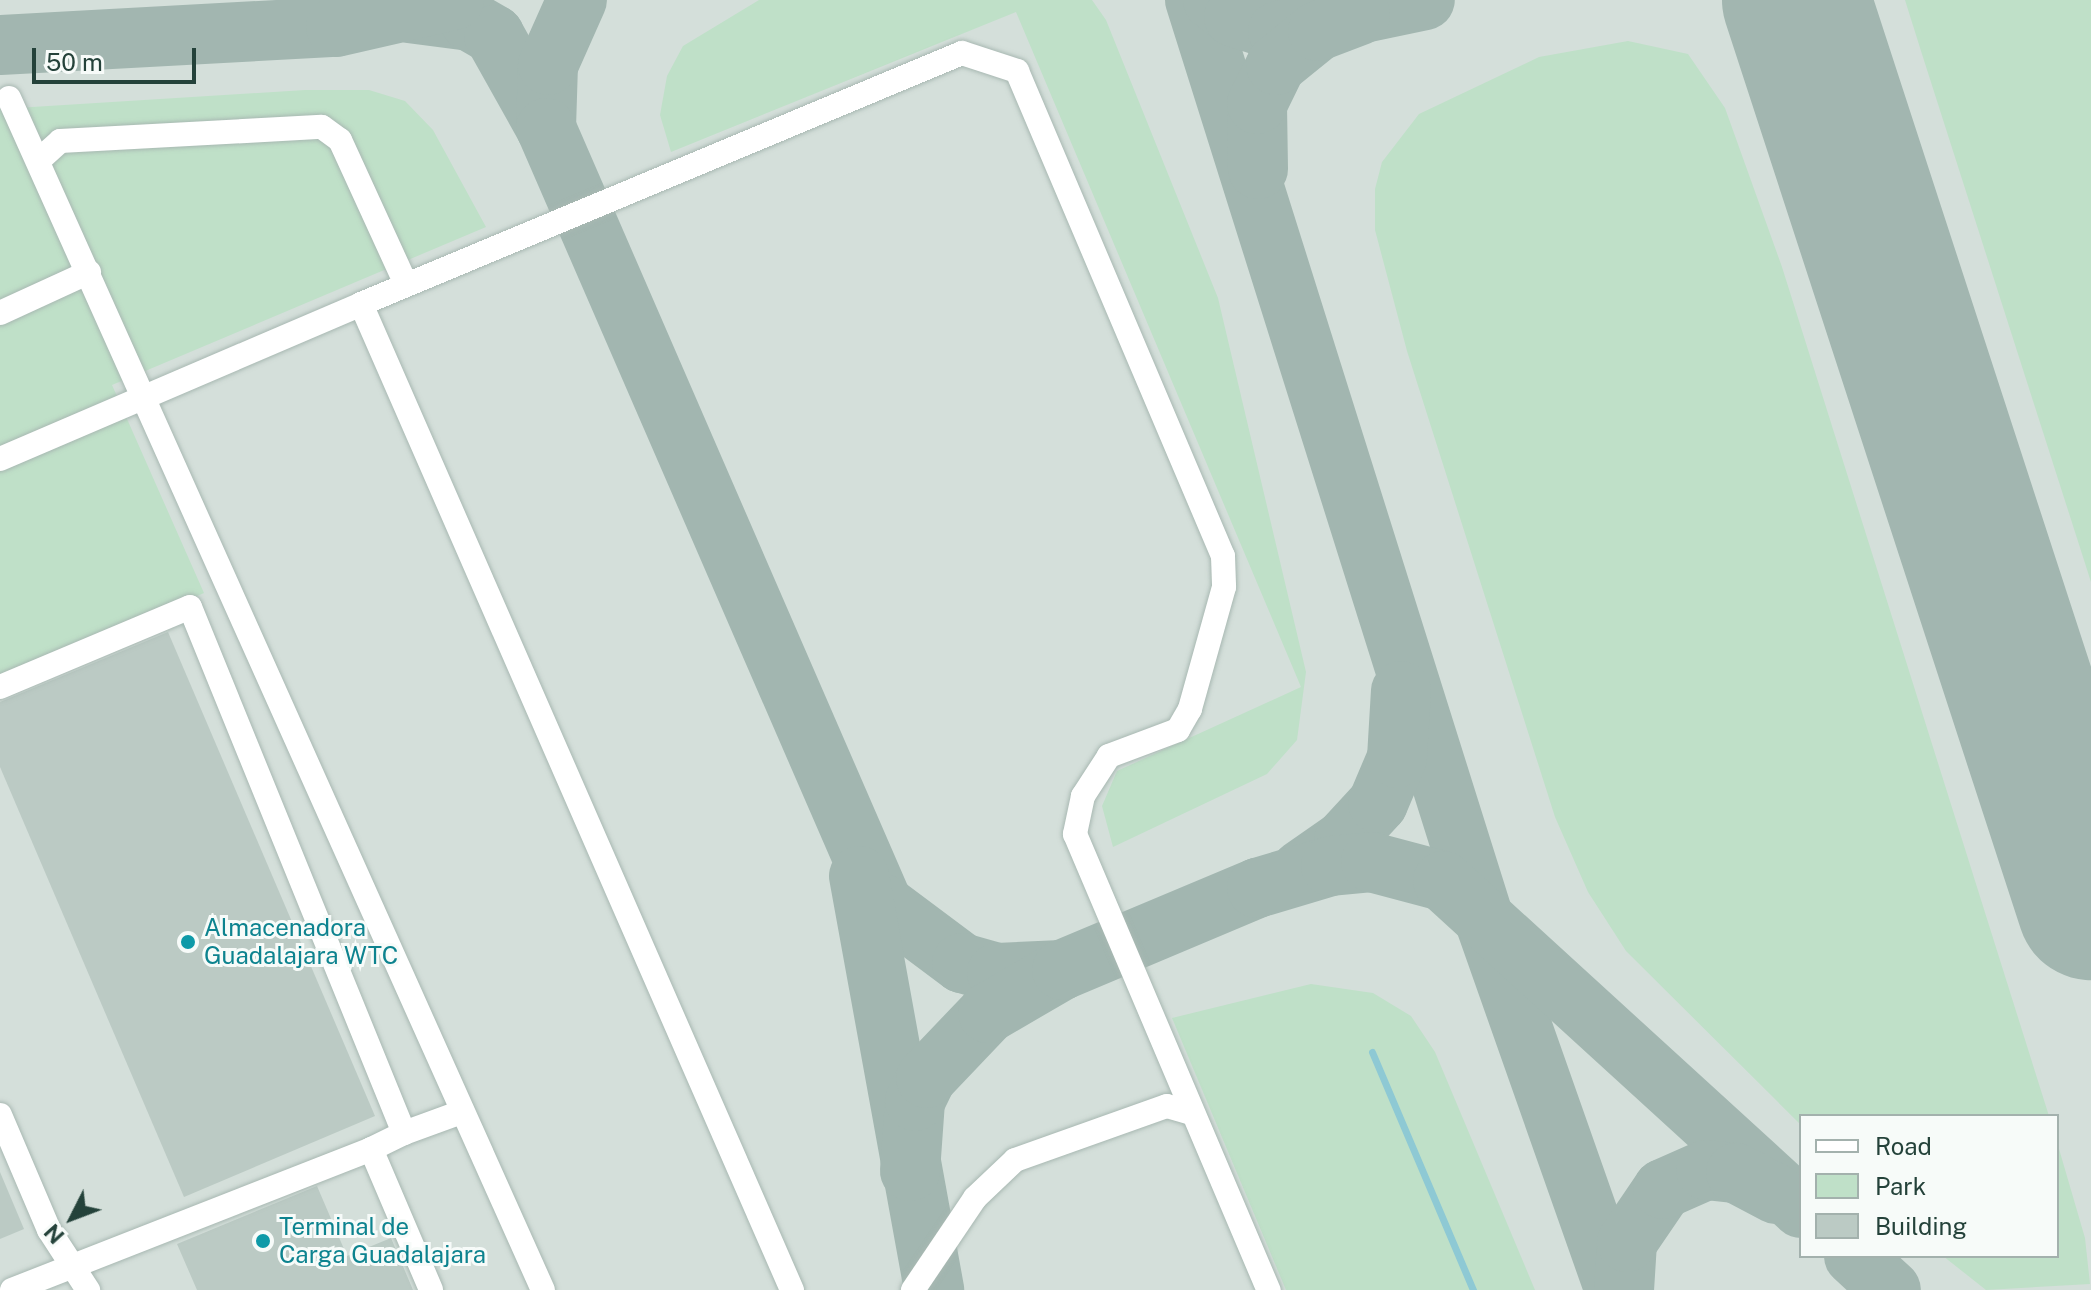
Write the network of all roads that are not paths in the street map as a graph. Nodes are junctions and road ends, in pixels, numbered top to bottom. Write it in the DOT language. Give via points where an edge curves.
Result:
graph roads {
  1 [pos="9,98"];
  2 [pos="38,161"];
  3 [pos="89,272"];
  4 [pos="406,284"];
  5 [pos="361,304"];
  6 [pos="0,313"];
  7 [pos="140,399"];
  8 [pos="0,459"];
  9 [pos="0,687"];
  10 [pos="459,1113"];
  11 [pos="1192,1113"];
  12 [pos="0,1115"];
  13 [pos="404,1133"];
  14 [pos="371,1149"];
  15 [pos="73,1268"];
  16 [pos="12,1290"];
  17 [pos="88,1290"];
  18 [pos="431,1290"];
  19 [pos="543,1290"];
  20 [pos="792,1290"];
  21 [pos="913,1290"];
  22 [pos="1269,1290"];
  1 -- 2 [label="lane"];
  2 -- 3 [label="lane"];
  2 -- 4 [label="lane" via="60,141 322,127 340,140"];
  3 -- 6 [label="lane"];
  3 -- 7 [label="lane"];
  4 -- 5 [label="lane"];
  4 -- 11 [label="lane" via="962,53 1017,71 1223,556 1224,587 1190,709 1178,730 1109,756 1083,796 1075,834"];
  5 -- 7 [label="lane"];
  5 -- 20 [label="lane"];
  7 -- 8 [label="lane"];
  7 -- 10 [label="lane"];
  9 -- 13 [label="lane" via="190,607"];
  10 -- 13 [label="lane"];
  10 -- 19 [label="lane"];
  11 -- 21 [label="lane" via="1167,1106 1015,1160 975,1198"];
  11 -- 22 [label="lane"];
  12 -- 15 [label="lane"];
  13 -- 14 [label="lane"];
  14 -- 15 [label="lane"];
  14 -- 18 [label="lane"];
  15 -- 16 [label="lane"];
  15 -- 17 [label="lane"];
}
